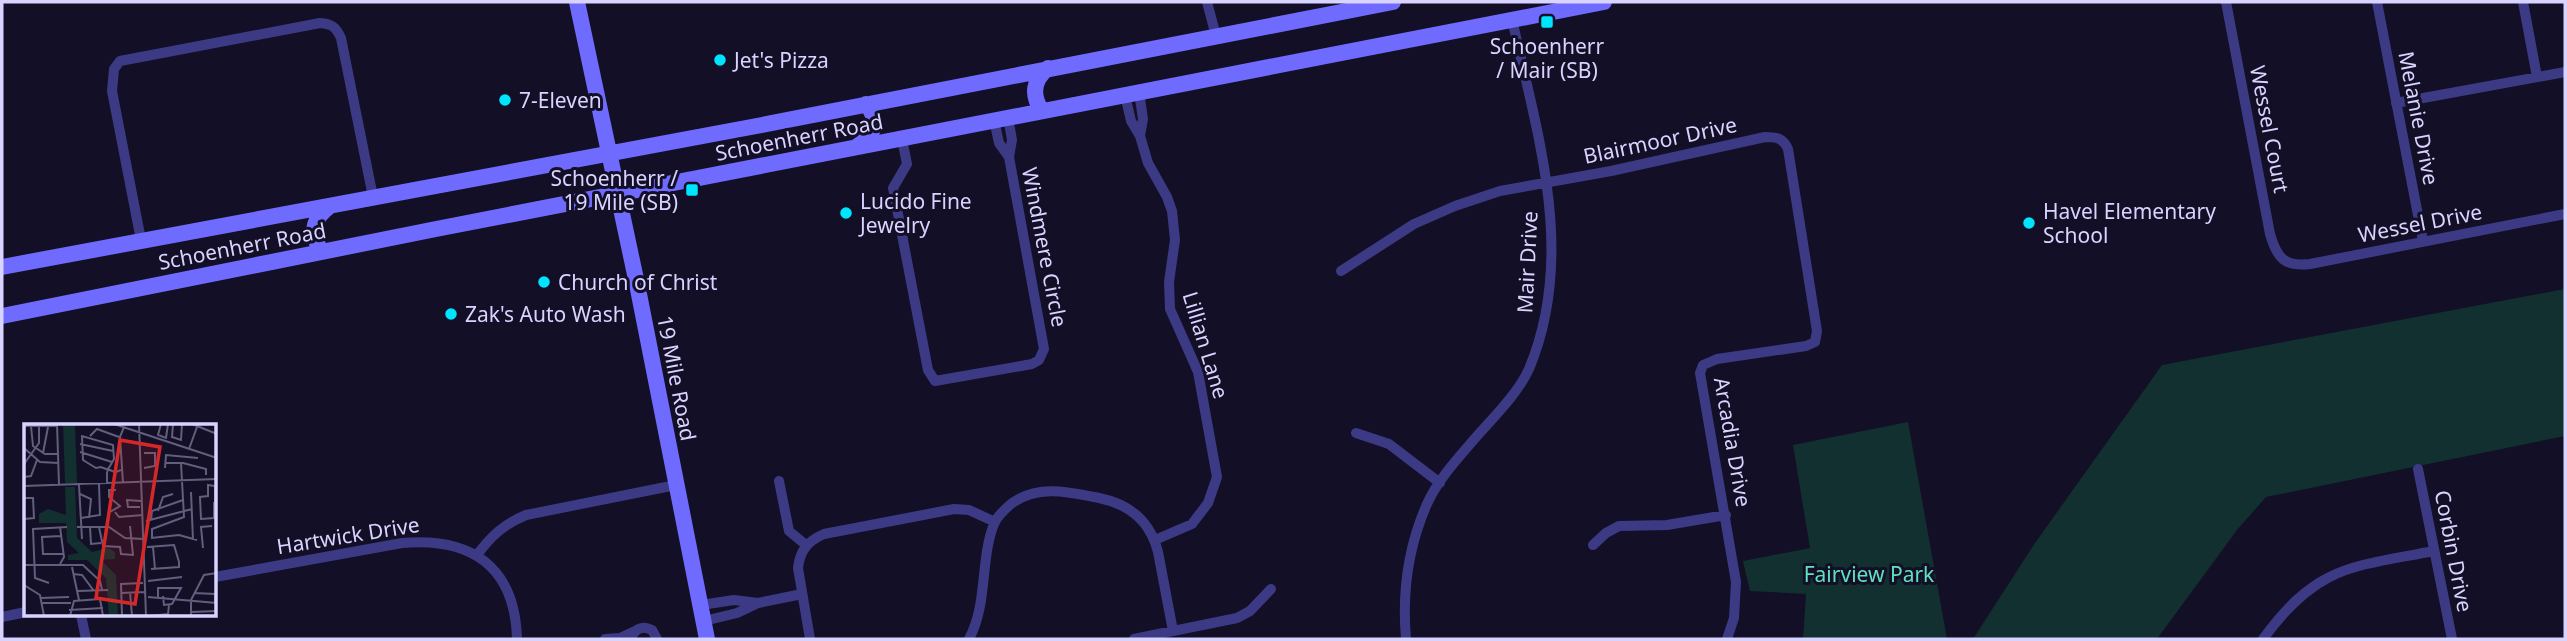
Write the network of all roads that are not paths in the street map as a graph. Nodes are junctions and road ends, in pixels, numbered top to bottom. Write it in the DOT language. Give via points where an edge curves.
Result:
graph roads {
  1 [pos="577,2"];
  2 [pos="1207,2"];
  3 [pos="1393,2"];
  4 [pos="1604,2"];
  5 [pos="2226,2"];
  6 [pos="2377,2"];
  7 [pos="2523,2"];
  8 [pos="1512,19"];
  9 [pos="1216,36"];
  10 [pos="1048,68"];
  11 [pos="2565,72"];
  12 [pos="2537,77"];
  13 [pos="1132,93"];
  14 [pos="2396,103"];
  15 [pos="866,104"];
  16 [pos="1042,111"];
  17 [pos="1001,119"];
  18 [pos="902,138"];
  19 [pos="1779,138"];
  20 [pos="856,147"];
  21 [pos="609,153"];
  22 [pos="1548,182"];
  23 [pos="617,194"];
  24 [pos="373,197"];
  25 [pos="330,206"];
  26 [pos="2565,214"];
  27 [pos="141,240"];
  28 [pos="2423,241"];
  29 [pos="321,251"];
  30 [pos="2283,260"];
  31 [pos="2,267"];
  32 [pos="1341,271"];
  33 [pos="2,316"];
  34 [pos="1356,433"];
  35 [pos="2418,469"];
  36 [pos="779,481"];
  37 [pos="1440,483"];
  38 [pos="676,485"];
  39 [pos="1726,515"];
  40 [pos="995,522"];
  41 [pos="1155,540"];
  42 [pos="806,545"];
  43 [pos="1593,545"];
  44 [pos="2434,551"];
  45 [pos="477,555"];
  46 [pos="217,577"];
  47 [pos="1271,589"];
  48 [pos="802,594"];
  49 [pos="24,612"];
  50 [pos="702,613"];
  51 [pos="81,616"];
  52 [pos="2,618"];
  53 [pos="1173,632"];
  54 [pos="633,635"];
  55 [pos="86,639"];
  56 [pos="517,639"];
  57 [pos="605,639"];
  58 [pos="621,639"];
  59 [pos="657,639"];
  60 [pos="707,639"];
  61 [pos="810,639"];
  62 [pos="969,639"];
  63 [pos="1134,639"];
  64 [pos="1406,639"];
  65 [pos="1727,639"];
  66 [pos="2263,639"];
  67 [pos="2452,639"];
  1 -- 21 [label="main road, 19 Mile Road"];
  2 -- 9 [label="street"];
  3 -- 9 [label="main road, Schoenherr Road"];
  4 -- 8 [label="main road, Schoenherr Road"];
  5 -- 30 [label="street, Wessel Court" via="2270,234"];
  6 -- 14 [label="street, Melanie Drive"];
  7 -- 12 [label="street"];
  8 -- 13 [label="main road, Schoenherr Road"];
  8 -- 22 [label="street, Mair Drive"];
  9 -- 10 [label="main road, Schoenherr Road"];
  10 -- 15 [label="main road, Schoenherr Road"];
  10 -- 16 [label="main road" via="1034,90"];
  11 -- 12 [label="street"];
  12 -- 14 [label="street"];
  13 -- 16 [label="main road, Schoenherr Road"];
  13 -- 41 [label="street, Lillian Lane" via="1131,121 1172,211 1175,240 1170,309 1198,372 1217,477 1208,503 1192,524"];
  14 -- 28 [label="street, Melanie Drive"];
  15 -- 20 [label="main road" via="874,115 875,128"];
  15 -- 21 [label="main road, Schoenherr Road"];
  16 -- 17 [label="main road, Schoenherr Road"];
  17 -- 18 [label="main road, Schoenherr Road"];
  17 -- 18 [label="street, Windmere Circle" via="999,143 1009,157 1044,343 1039,360 1032,364 935,381 928,370 893,188 907,164"];
  18 -- 20 [label="main road, Schoenherr Road"];
  19 -- 22 [label="street, Blairmoor Drive" via="1765,137"];
  19 -- 39 [label="street, Arcadia Drive" via="1788,149 1815,342 1703,365 1700,373"];
  20 -- 23 [label="main road, Schoenherr Road"];
  21 -- 23 [label="main road, 19 Mile Road"];
  21 -- 24 [label="main road, Schoenherr Road"];
  22 -- 32 [label="street, Blairmoor Drive" via="1500,191 1414,223"];
  22 -- 37 [label="street, Mair Drive" via="1550,280 1543,324 1528,370"];
  23 -- 29 [label="main road, Schoenherr Road"];
  23 -- 38 [label="main road, 19 Mile Road"];
  24 -- 25 [label="main road, Schoenherr Road"];
  24 -- 27 [label="street" via="341,38 330,24 320,23 120,61 114,69 112,90"];
  25 -- 27 [label="main road, Schoenherr Road"];
  25 -- 29 [label="main road" via="313,228"];
  26 -- 28 [label="street, Wessel Drive"];
  27 -- 31 [label="main road, Schoenherr Road"];
  28 -- 30 [label="street, Wessel Drive" via="2311,264"];
  29 -- 33 [label="main road, Schoenherr Road"];
  34 -- 37 [label="street" via="1389,444"];
  35 -- 44 [label="street, Corbin Drive"];
  36 -- 42 [label="street" via="789,531"];
  37 -- 64 [label="street, Mair Drive" via="1427,503 1408,568"];
  38 -- 45 [label="street" via="526,514 494,533"];
  38 -- 50 [label="main road, 19 Mile Road"];
  39 -- 43 [label="street" via="1667,525 1619,526"];
  39 -- 65 [label="street, Arcadia Drive" via="1736,599"];
  40 -- 41 [label="street" via="1018,499 1051,490 1119,503 1133,510"];
  40 -- 42 [label="street" via="969,510 954,509 824,534"];
  40 -- 62 [label="street"];
  41 -- 53 [label="street"];
  42 -- 48 [label="street" via="798,568"];
  44 -- 66 [label="street" via="2335,573 2287,608"];
  44 -- 67 [label="street, Corbin Drive"];
  45 -- 46 [label="street, Hartwick Drive" via="447,543 414,542"];
  45 -- 56 [label="street" via="509,594"];
  47 -- 53 [label="street" via="1237,618"];
  48 -- 50 [label="street" via="758,603 737,613"];
  48 -- 61 [label="street"];
  49 -- 52 [label="street"];
  50 -- 60 [label="main road, 19 Mile Road"];
  51 -- 55 [label="street"];
  53 -- 63 [label="street"];
  54 -- 58 [label="street"];
  54 -- 59 [label="street" via="648,628"];
  57 -- 58 [label="street"];
}
